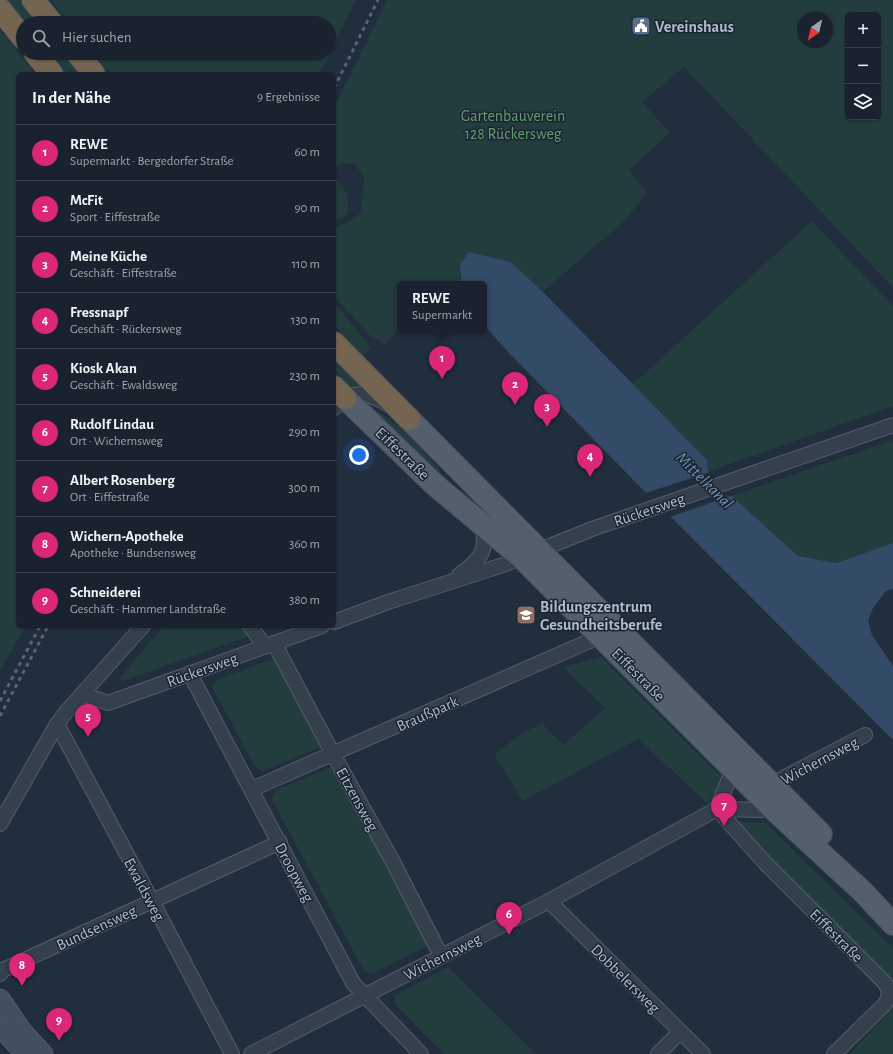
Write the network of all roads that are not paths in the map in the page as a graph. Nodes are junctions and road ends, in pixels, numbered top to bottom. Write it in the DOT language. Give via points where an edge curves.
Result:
graph roads {
  1 [pos="33,0"];
  2 [pos="0,9"];
  3 [pos="46,16"];
  4 [pos="16,29"];
  5 [pos="41,60"];
  6 [pos="83,60"];
  7 [pos="50,72"];
  8 [pos="92,72"];
  9 [pos="336,345"];
  10 [pos="338,398"];
  11 [pos="409,419"];
  12 [pos="893,425"];
  13 [pos="482,524"];
  14 [pos="530,554"];
  15 [pos="451,581"];
  16 [pos="336,621"];
  17 [pos="141,628"];
  18 [pos="252,628"];
  19 [pos="316,628"];
  20 [pos="601,636"];
  21 [pos="269,645"];
  22 [pos="190,674"];
  23 [pos="82,694"];
  24 [pos="56,724"];
  25 [pos="865,735"];
  26 [pos="725,737"];
  27 [pos="333,754"];
  28 [pos="732,767"];
  29 [pos="772,784"];
  30 [pos="252,789"];
  31 [pos="772,808"];
  32 [pos="717,809"];
  33 [pos="0,824"];
  34 [pos="280,842"];
  35 [pos="152,901"];
  36 [pos="549,901"];
  37 [pos="893,906"];
  38 [pos="893,924"];
  39 [pos="443,955"];
  40 [pos="0,974"];
  41 [pos="364,996"];
  42 [pos="0,999"];
  43 [pos="0,1026"];
  44 [pos="680,1032"];
  45 [pos="0,1042"];
  46 [pos="8,1054"];
  47 [pos="25,1054"];
  48 [pos="43,1054"];
  49 [pos="232,1054"];
  50 [pos="251,1054"];
  51 [pos="421,1054"];
  52 [pos="658,1054"];
  53 [pos="703,1054"];
  54 [pos="834,1054"];
  1 -- 3 [label="highway"];
  2 -- 4 [label="highway"];
  5 -- 7 [label="highway"];
  6 -- 8 [label="highway"];
  9 -- 11 [label="highway"];
  10 -- 11 [label="street" via="358,394 370,396 393,407"];
  10 -- 13 [label="main road, Eiffestraße"];
  11 -- 14 [label="main road, Eiffestraße"];
  12 -- 14 [label="street, Rückersweg" via="658,506"];
  13 -- 14 [label="main road, Eiffestraße"];
  13 -- 15 [label="street, Rückersweg" via="485,538 480,557"];
  14 -- 15 [label="street, Rückersweg"];
  14 -- 20 [label="main road, Eiffestraße"];
  14 -- 26 [label="main road, Eiffestraße"];
  15 -- 16 [label="street, Rückersweg"];
  17 -- 23 [label="street"];
  18 -- 21 [label="street, Eitzensweg"];
  19 -- 21 [label="street, Rückersweg"];
  20 -- 27 [label="street, Braußpark"];
  20 -- 28 [label="main road, Eiffestraße"];
  21 -- 22 [label="street, Rückersweg"];
  21 -- 27 [label="street, Eitzensweg"];
  22 -- 23 [label="street, Rückersweg" via="108,704"];
  22 -- 30 [label="street, Droopweg"];
  23 -- 24 [label="street"];
  24 -- 33 [label="street"];
  24 -- 35 [label="street, Ewaldsweg"];
  25 -- 29 [label="street, Wichernsweg"];
  26 -- 28 [label="street"];
  26 -- 29 [label="main road, Eiffestraße"];
  27 -- 30 [label="street, Braußpark"];
  27 -- 39 [label="street, Eitzensweg"];
  28 -- 31 [label="main road, Eiffestraße"];
  28 -- 32 [label="street"];
  29 -- 37 [label="main road, Eiffestraße"];
  30 -- 34 [label="street, Droopweg"];
  31 -- 32 [label="street"];
  31 -- 38 [label="main road, Eiffestraße" via="863,892"];
  32 -- 36 [label="street, Wichernsweg"];
  32 -- 54 [label="street, Eiffestraße" via="766,864 888,988 885,1004"];
  34 -- 35 [label="street, Bundsensweg"];
  34 -- 41 [label="street, Droopweg" via="353,983"];
  35 -- 40 [label="street, Bundsensweg" via="3,970"];
  35 -- 49 [label="street, Ewaldsweg"];
  36 -- 39 [label="street, Wichernsweg"];
  36 -- 44 [label="street, Dobbelersweg"];
  39 -- 41 [label="street, Wichernsweg"];
  41 -- 50 [label="street, Wichernsweg"];
  41 -- 51 [label="street, Droopweg"];
  42 -- 48 [label="main road"];
  43 -- 47 [label="main road"];
  44 -- 52 [label="street"];
  44 -- 53 [label="street, Dobbelersweg"];
  45 -- 46 [label="main road"];
}
